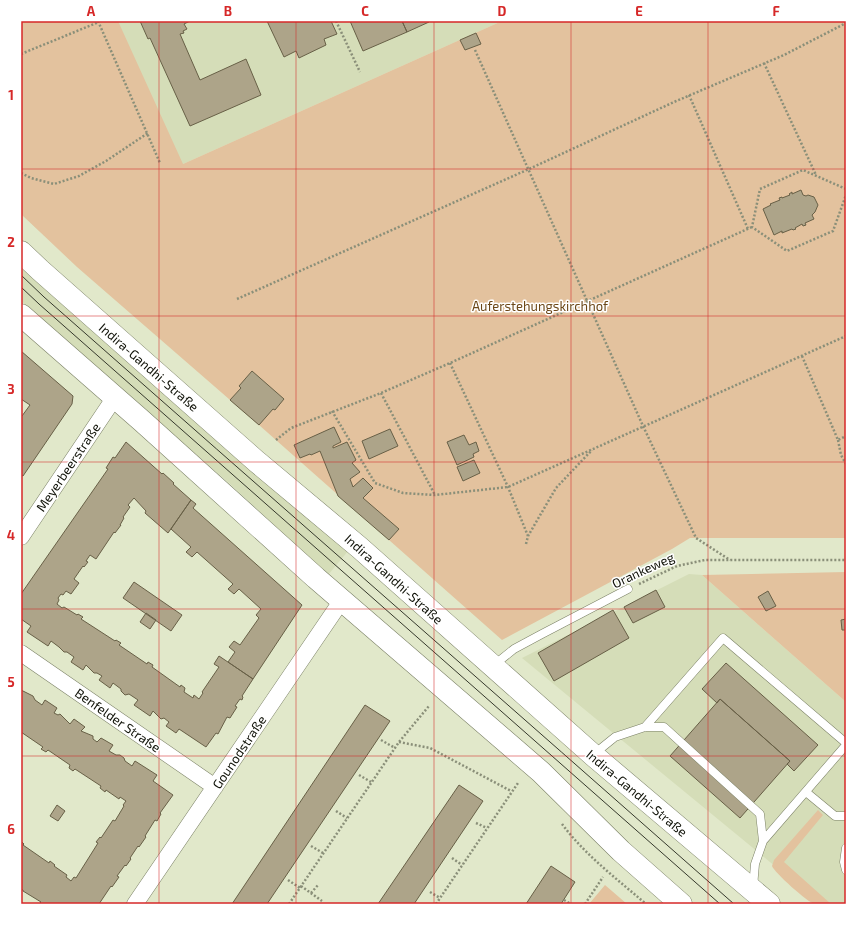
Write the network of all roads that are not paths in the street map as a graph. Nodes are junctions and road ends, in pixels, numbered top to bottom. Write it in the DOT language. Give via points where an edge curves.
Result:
graph roads {
  1 [pos="21,252"];
  2 [pos="21,315"];
  3 [pos="115,398"];
  4 [pos="21,537"];
  5 [pos="628,589"];
  6 [pos="342,600"];
  7 [pos="21,653"];
  8 [pos="492,667"];
  9 [pos="645,727"];
  10 [pos="846,744"];
  11 [pos="593,756"];
  12 [pos="215,787"];
  13 [pos="806,792"];
  14 [pos="846,816"];
  15 [pos="763,841"];
  16 [pos="846,848"];
  17 [pos="846,870"];
  18 [pos="752,890"];
  19 [pos="135,904"];
  20 [pos="681,904"];
  21 [pos="769,904"];
  1 -- 8 [label="main road, Indira-Gandhi-Straße"];
  2 -- 3 [label="main road"];
  3 -- 4 [label="street, Meyerbeerstraße"];
  3 -- 6 [label="main road"];
  5 -- 8 [label="lane, Orankeweg" via="540,635"];
  6 -- 12 [label="street, Gounodstraße"];
  6 -- 20 [label="main road" via="541,772 621,851"];
  7 -- 12 [label="street, Benfelder Straße"];
  8 -- 11 [label="main road, Indira-Gandhi-Straße"];
  9 -- 10 [label="lane" via="723,638"];
  9 -- 11 [label="lane" via="615,737"];
  9 -- 15 [label="lane" via="664,727 760,814"];
  10 -- 13 [label="lane"];
  11 -- 18 [label="main road, Indira-Gandhi-Straße"];
  12 -- 19 [label="street, Gounodstraße"];
  13 -- 14 [label="lane" via="835,816"];
  13 -- 15 [label="lane"];
  15 -- 18 [label="lane" via="755,864"];
  16 -- 17 [label="lane"];
  18 -- 21 [label="main road, Indira-Gandhi-Straße"];
}
